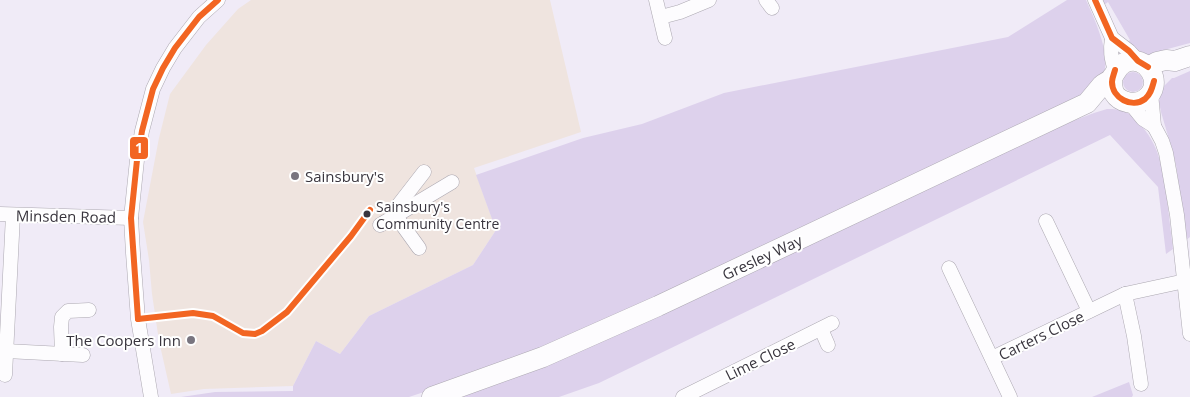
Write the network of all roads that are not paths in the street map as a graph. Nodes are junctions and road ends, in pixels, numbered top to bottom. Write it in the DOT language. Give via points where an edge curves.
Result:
graph roads {
  1 [pos="218,0"];
  2 [pos="656,0"];
  3 [pos="709,0"];
  4 [pos="1095,0"];
  5 [pos="661,17"];
  6 [pos="665,38"];
  7 [pos="1112,38"];
  8 [pos="1182,59"];
  9 [pos="1114,74"];
  10 [pos="1148,75"];
  11 [pos="1125,101"];
  12 [pos="1087,103"];
  13 [pos="1154,126"];
  14 [pos="424,172"];
  15 [pos="452,182"];
  16 [pos="6,215"];
  17 [pos="396,216"];
  18 [pos="131,218"];
  19 [pos="1046,221"];
  20 [pos="380,225"];
  21 [pos="419,248"];
  22 [pos="949,268"];
  23 [pos="1185,281"];
  24 [pos="1125,294"];
  25 [pos="4,308"];
  26 [pos="89,310"];
  27 [pos="1090,311"];
  28 [pos="1190,334"];
  29 [pos="828,344"];
  30 [pos="6,351"];
  31 [pos="62,354"];
  32 [pos="83,355"];
  33 [pos="992,358"];
  34 [pos="5,375"];
  35 [pos="1141,384"];
  36 [pos="701,393"];
  37 [pos="151,397"];
  38 [pos="432,397"];
  39 [pos="683,397"];
  40 [pos="1010,397"];
  1 -- 18 [label="street" via="185,34 153,89 137,160"];
  2 -- 5 [label="street"];
  3 -- 5 [label="street"];
  4 -- 7 [label="street"];
  5 -- 6 [label="street"];
  7 -- 9 [label="street" via="1110,50"];
  7 -- 10 [label="street" via="1129,51"];
  8 -- 10 [label="street, Gresley Way" via="1157,62"];
  9 -- 10 [label="street, Gresley Way" via="1129,61"];
  9 -- 11 [label="street" via="1114,93"];
  9 -- 12 [label="street, Gresley Way"];
  10 -- 11 [label="street, Gresley Way" via="1146,99"];
  10 -- 13 [label="street"];
  11 -- 12 [label="street, Gresley Way"];
  11 -- 13 [label="street"];
  12 -- 38 [label="street, Gresley Way" via="618,324 543,357"];
  13 -- 23 [label="street" via="1170,171"];
  14 -- 17 [label="street" via="393,212"];
  15 -- 17 [label="street"];
  16 -- 18 [label="street, Minsden Road"];
  16 -- 25 [label="street"];
  17 -- 20 [label="street"];
  17 -- 21 [label="street"];
  18 -- 37 [label="street" via="138,319"];
  19 -- 27 [label="street, Carters Close" via="1060,234"];
  22 -- 33 [label="street, Carters Close" via="951,286"];
  23 -- 24 [label="street, Carters Close"];
  23 -- 28 [label="street"];
  24 -- 27 [label="street, Carters Close"];
  24 -- 35 [label="street" via="1134,336 1144,358"];
  25 -- 30 [label="street"];
  26 -- 31 [label="street" via="68,311 62,317"];
  27 -- 33 [label="street, Carters Close"];
  29 -- 36 [label="street, Lime Close" via="827,326"];
  30 -- 31 [label="street"];
  30 -- 34 [label="street"];
  31 -- 32 [label="street"];
  33 -- 40 [label="street, Carters Close"];
  36 -- 39 [label="street, Lime Close"];
}
